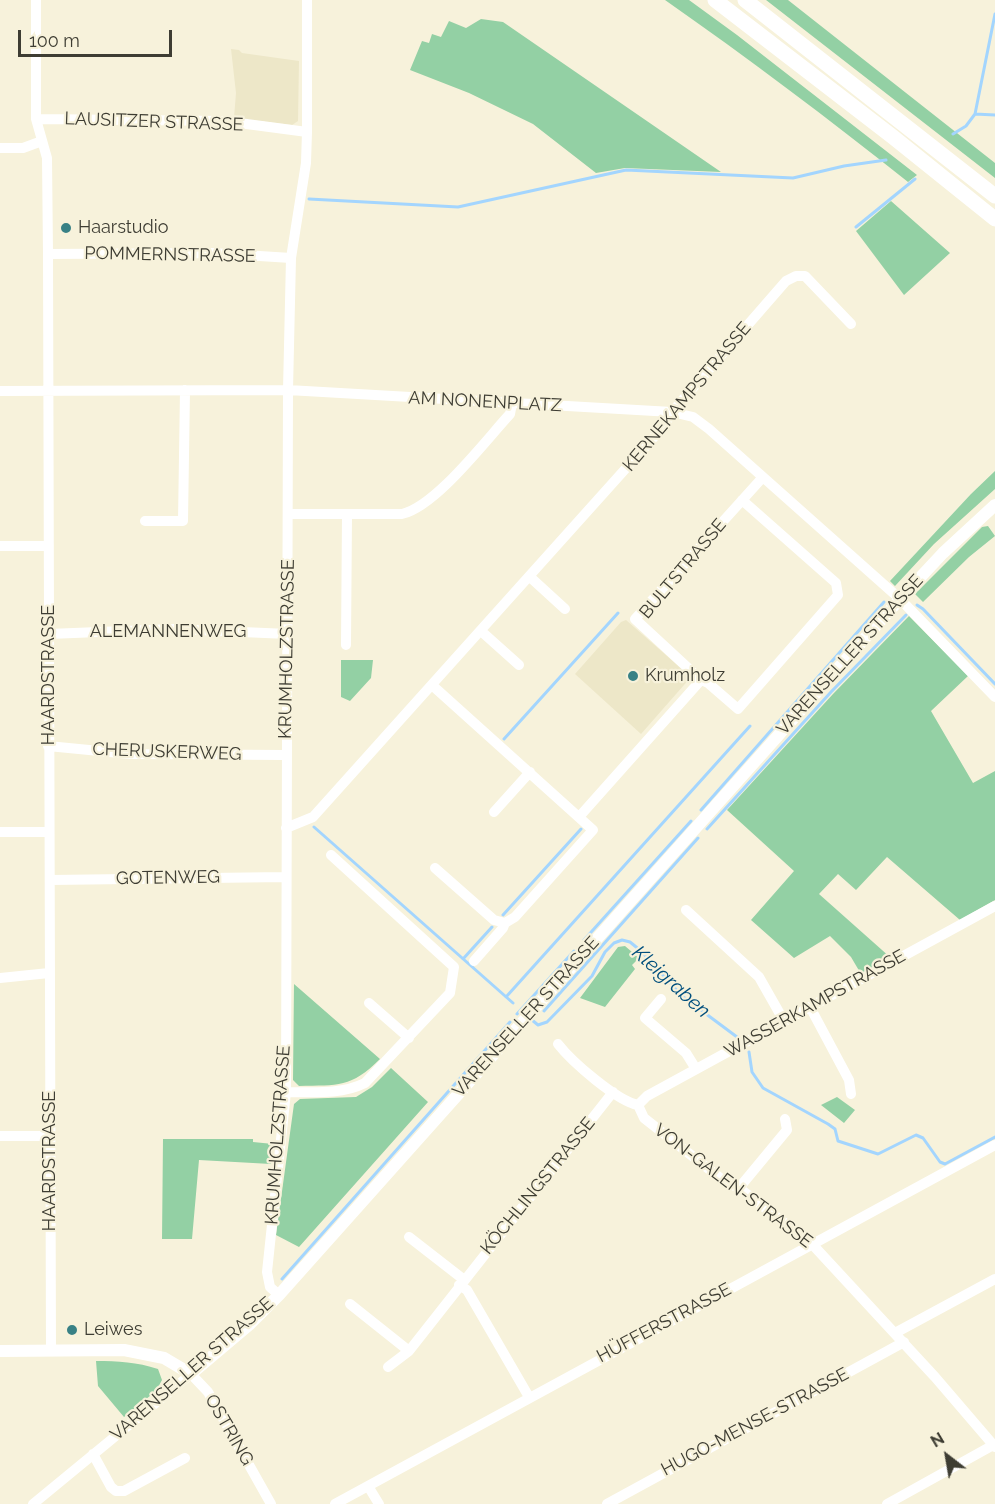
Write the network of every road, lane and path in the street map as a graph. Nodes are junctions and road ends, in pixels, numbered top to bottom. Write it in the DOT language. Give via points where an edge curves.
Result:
graph roads {
  1 [pos="36,0"];
  2 [pos="307,0"];
  3 [pos="715,0"];
  4 [pos="745,0"];
  5 [pos="36,119"];
  6 [pos="307,132"];
  7 [pos="42,141"];
  8 [pos="0,148"];
  9 [pos="995,196"];
  10 [pos="995,219"];
  11 [pos="48,254"];
  12 [pos="291,258"];
  13 [pos="851,324"];
  14 [pos="48,390"];
  15 [pos="185,390"];
  16 [pos="288,390"];
  17 [pos="0,391"];
  18 [pos="512,404"];
  19 [pos="672,412"];
  20 [pos="763,477"];
  21 [pos="742,500"];
  22 [pos="995,505"];
  23 [pos="347,513"];
  24 [pos="288,514"];
  25 [pos="145,521"];
  26 [pos="0,546"];
  27 [pos="48,546"];
  28 [pos="530,577"];
  29 [pos="900,599"];
  30 [pos="566,609"];
  31 [pos="481,631"];
  32 [pos="49,634"];
  33 [pos="288,634"];
  34 [pos="346,645"];
  35 [pos="519,665"];
  36 [pos="701,680"];
  37 [pos="433,686"];
  38 [pos="995,697"];
  39 [pos="48,746"];
  40 [pos="286,755"];
  41 [pos="530,772"];
  42 [pos="494,812"];
  43 [pos="579,817"];
  44 [pos="286,828"];
  45 [pos="0,832"];
  46 [pos="49,832"];
  47 [pos="332,855"];
  48 [pos="435,868"];
  49 [pos="286,877"];
  50 [pos="50,880"];
  51 [pos="995,906"];
  52 [pos="686,910"];
  53 [pos="505,923"];
  54 [pos="474,961"];
  55 [pos="49,973"];
  56 [pos="0,978"];
  57 [pos="662,999"];
  58 [pos="369,1003"];
  59 [pos="810,1007"];
  60 [pos="784,1021"];
  61 [pos="409,1038"];
  62 [pos="558,1044"];
  63 [pos="696,1069"];
  64 [pos="286,1092"];
  65 [pos="613,1092"];
  66 [pos="851,1094"];
  67 [pos="638,1105"];
  68 [pos="785,1119"];
  69 [pos="0,1136"];
  70 [pos="50,1136"];
  71 [pos="995,1145"];
  72 [pos="740,1188"];
  73 [pos="409,1237"];
  74 [pos="812,1244"];
  75 [pos="995,1279"];
  76 [pos="461,1282"];
  77 [pos="279,1295"];
  78 [pos="350,1304"];
  79 [pos="895,1333"];
  80 [pos="904,1342"];
  81 [pos="0,1351"];
  82 [pos="51,1351"];
  83 [pos="409,1351"];
  84 [pos="388,1367"];
  85 [pos="190,1374"];
  86 [pos="529,1397"];
  87 [pos="994,1446"];
  88 [pos="93,1454"];
  89 [pos="185,1458"];
  90 [pos="368,1486"];
  91 [pos="33,1504"];
  92 [pos="271,1504"];
  93 [pos="335,1504"];
  94 [pos="379,1504"];
  95 [pos="607,1504"];
  96 [pos="887,1504"];
  1 -- 5 [label="street, HAARDSTRASSE"];
  2 -- 6 [label="street, KRUMHOLZSTRASSE"];
  3 -- 10 [label="highway"];
  4 -- 9 [label="highway"];
  5 -- 6 [label="street, LAUSITZER STRASSE" via="224,121"];
  5 -- 7 [label="street, HAARDSTRASSE"];
  6 -- 12 [label="street, KRUMHOLZSTRASSE"];
  7 -- 8 [label="street" via="22,148"];
  7 -- 11 [label="street, HAARDSTRASSE" via="46,158"];
  11 -- 12 [label="street, POMMERNSTRASSE" via="212,253"];
  11 -- 14 [label="street, HAARDSTRASSE"];
  12 -- 16 [label="street, KRUMHOLZSTRASSE"];
  13 -- 19 [label="street, KERNEKAMPSTRASSE" via="805,276 796,276 786,281"];
  14 -- 15 [label="street, AM NONENPLATZ"];
  14 -- 17 [label="street, AM NONENPLATZ"];
  14 -- 27 [label="street, HAARDSTRASSE"];
  15 -- 16 [label="street, AM NONENPLATZ"];
  15 -- 25 [label="street" via="183,521"];
  16 -- 18 [label="street, AM NONENPLATZ"];
  16 -- 24 [label="street, KRUMHOLZSTRASSE"];
  18 -- 19 [label="street, AM NONENPLATZ"];
  18 -- 23 [label="street" via="510,414 420,508 402,514"];
  19 -- 20 [label="street, AM NONENPLATZ" via="693,417"];
  19 -- 28 [label="street, KERNEKAMPSTRASSE"];
  20 -- 21 [label="street, BULTSTRASSE"];
  20 -- 29 [label="street, AM NONENPLATZ"];
  21 -- 36 [label="street, BULTSTRASSE" via="635,619"];
  21 -- 36 [label="street" via="836,583 838,595 738,709"];
  22 -- 29 [label="main road, VARENSELLER STRASSE"];
  23 -- 24 [label="street"];
  23 -- 34 [label="street"];
  24 -- 33 [label="street, KRUMHOLZSTRASSE"];
  26 -- 27 [label="street"];
  27 -- 32 [label="street, HAARDSTRASSE"];
  28 -- 30 [label="street"];
  28 -- 31 [label="street, KERNEKAMPSTRASSE"];
  29 -- 38 [label="street, AM NONENPLATZ"];
  29 -- 77 [label="main road, VARENSELLER STRASSE"];
  31 -- 35 [label="street"];
  31 -- 37 [label="street, KERNEKAMPSTRASSE"];
  32 -- 33 [label="street, ALEMANNENWEG" via="172,628"];
  32 -- 39 [label="street, HAARDSTRASSE"];
  33 -- 40 [label="street, KRUMHOLZSTRASSE"];
  36 -- 43 [label="street"];
  37 -- 41 [label="street"];
  37 -- 44 [label="street, KERNEKAMPSTRASSE" via="314,817"];
  39 -- 40 [label="street, CHERUSKERWEG" via="151,755"];
  39 -- 46 [label="street, HAARDSTRASSE"];
  40 -- 44 [label="street, KRUMHOLZSTRASSE"];
  41 -- 42 [label="street"];
  41 -- 43 [label="street"];
  43 -- 53 [label="street" via="593,830"];
  44 -- 49 [label="street, KRUMHOLZSTRASSE"];
  45 -- 46 [label="street"];
  46 -- 50 [label="street, HAARDSTRASSE"];
  47 -- 61 [label="street" via="454,967 450,993"];
  48 -- 53 [label="street" via="494,920"];
  49 -- 50 [label="street, GOTENWEG"];
  49 -- 64 [label="street, KRUMHOLZSTRASSE"];
  50 -- 55 [label="street, HAARDSTRASSE"];
  51 -- 59 [label="street, WASSERKAMPSTRASSE"];
  52 -- 60 [label="street" via="759,978"];
  53 -- 54 [label="street"];
  55 -- 56 [label="street"];
  55 -- 70 [label="street, HAARDSTRASSE"];
  57 -- 63 [label="street" via="645,1018 686,1053"];
  58 -- 61 [label="street"];
  59 -- 60 [label="street, WASSERKAMPSTRASSE"];
  59 -- 66 [label="street" via="849,1080"];
  60 -- 63 [label="street, WASSERKAMPSTRASSE"];
  61 -- 64 [label="street" via="374,1076 355,1088"];
  62 -- 65 [label="street, VON-GALEN-STRASSE" via="567,1056"];
  63 -- 67 [label="street, WASSERKAMPSTRASSE"];
  64 -- 77 [label="street, KRUMHOLZSTRASSE" via="267,1272 270,1287"];
  65 -- 67 [label="street, VON-GALEN-STRASSE"];
  65 -- 76 [label="street, KÖCHLINGSTRASSE"];
  67 -- 72 [label="street, VON-GALEN-STRASSE" via="644,1118 724,1181"];
  68 -- 72 [label="street" via="787,1130"];
  69 -- 70 [label="street"];
  70 -- 82 [label="street, HAARDSTRASSE"];
  71 -- 74 [label="street, HÜFFERSTRASSE"];
  72 -- 74 [label="street, VON-GALEN-STRASSE"];
  73 -- 76 [label="street"];
  74 -- 79 [label="street, VON-GALEN-STRASSE"];
  74 -- 86 [label="street, HÜFFERSTRASSE"];
  75 -- 79 [label="street"];
  76 -- 83 [label="street, KÖCHLINGSTRASSE"];
  76 -- 86 [label="street"];
  77 -- 85 [label="main road, VARENSELLER STRASSE"];
  78 -- 83 [label="street"];
  79 -- 80 [label="street, VON-GALEN-STRASSE"];
  80 -- 87 [label="street, VON-GALEN-STRASSE"];
  80 -- 95 [label="street, HUGO-MENSE-STRASSE"];
  81 -- 82 [label="main road, OSTRING"];
  82 -- 85 [label="main road, OSTRING" via="144,1353 164,1358"];
  83 -- 84 [label="street, KÖCHLINGSTRASSE"];
  85 -- 88 [label="street, VARENSELLER STRASSE"];
  85 -- 92 [label="street, OSTRING" via="208,1392"];
  86 -- 90 [label="street, HÜFFERSTRASSE"];
  87 -- 96 [label="street"];
  88 -- 89 [label="street" via="116,1491 124,1491"];
  88 -- 91 [label="street, VARENSELLER STRASSE"];
  90 -- 93 [label="street, HÜFFERSTRASSE"];
  90 -- 94 [label="street"];
}
